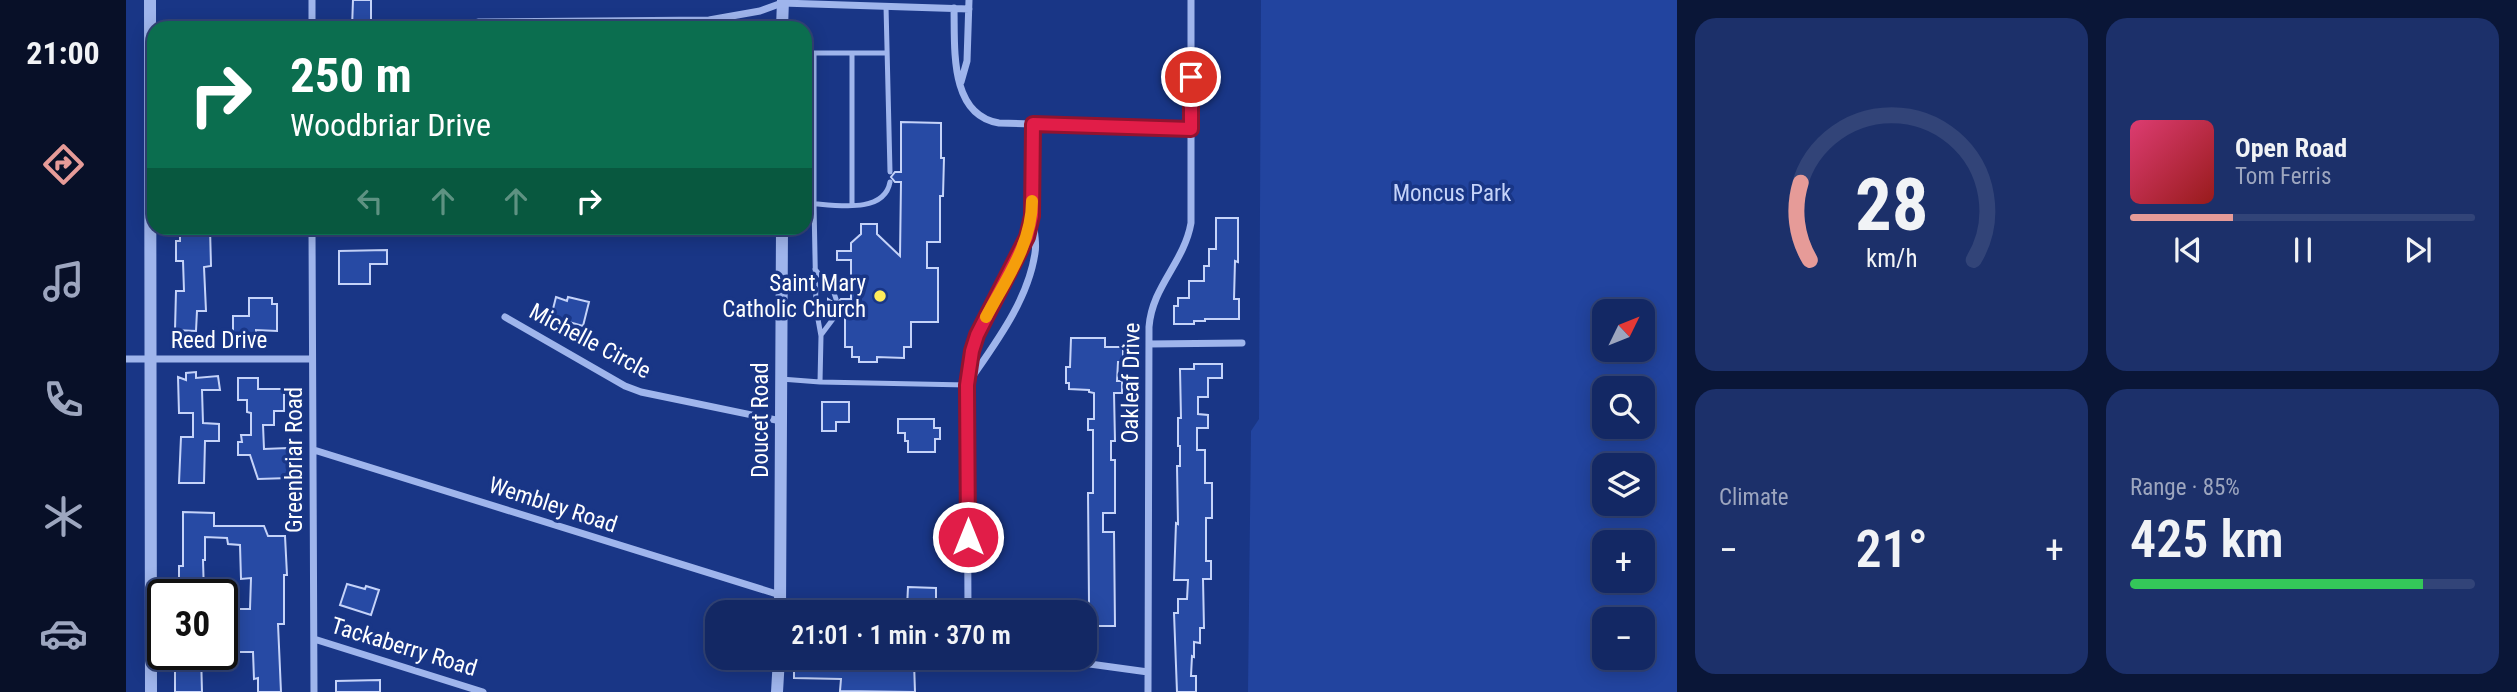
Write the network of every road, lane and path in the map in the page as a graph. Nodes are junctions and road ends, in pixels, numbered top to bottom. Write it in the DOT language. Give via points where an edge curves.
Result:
graph roads {
  1 [pos="150,0"];
  2 [pos="312,0"];
  3 [pos="1191,0"];
  4 [pos="782,1"];
  5 [pos="969,4"];
  6 [pos="886,6"];
  7 [pos="954,9"];
  8 [pos="150,21"];
  9 [pos="312,21"];
  10 [pos="594,21"];
  11 [pos="782,21"];
  12 [pos="852,53"];
  13 [pos="886,53"];
  14 [pos="961,83"];
  15 [pos="1033,124"];
  16 [pos="1191,129"];
  17 [pos="890,172"];
  18 [pos="890,182"];
  19 [pos="814,204"];
  20 [pos="852,204"];
  21 [pos="1032,216"];
  22 [pos="151,235"];
  23 [pos="312,235"];
  24 [pos="782,235"];
  25 [pos="815,269"];
  26 [pos="836,299"];
  27 [pos="836,316"];
  28 [pos="505,317"];
  29 [pos="821,336"];
  30 [pos="1242,343"];
  31 [pos="1149,344"];
  32 [pos="126,359"];
  33 [pos="312,359"];
  34 [pos="151,360"];
  35 [pos="781,379"];
  36 [pos="820,382"];
  37 [pos="967,385"];
  38 [pos="781,421"];
  39 [pos="314,450"];
  40 [pos="780,595"];
  41 [pos="780,600"];
  42 [pos="968,600"];
  43 [pos="314,639"];
  44 [pos="1097,665"];
  45 [pos="778,670"];
  46 [pos="1148,672"];
  47 [pos="151,692"];
  48 [pos="314,692"];
  49 [pos="483,692"];
  50 [pos="777,692"];
  51 [pos="1148,692"];
  1 -- 8 [label="street"];
  2 -- 9 [label="street"];
  3 -- 16 [label="street, Oakleaf Drive"];
  4 -- 6 [label="street"];
  4 -- 10 [label="street" via="760,11 709,20"];
  4 -- 11 [label="street"];
  5 -- 7 [label="street"];
  5 -- 14 [label="street" via="967,61"];
  6 -- 7 [label="street"];
  6 -- 13 [label="lane"];
  7 -- 14 [label="street" via="955,64"];
  12 -- 13 [label="lane"];
  12 -- 19 [label="lane" via="814,52"];
  12 -- 20 [label="lane"];
  13 -- 17 [label="lane"];
  14 -- 15 [label="street" via="966,102 980,117"];
  15 -- 16 [label="street"];
  15 -- 21 [label="street"];
  16 -- 31 [label="street, Oakleaf Drive" via="1190,231 1156,295"];
  18 -- 20 [label="lane" via="876,203"];
  19 -- 20 [label="lane"];
  19 -- 25 [label="lane"];
  21 -- 37 [label="street" via="1024,246 977,335"];
  21 -- 37 [label="street" via="1036,245 1029,276 1007,324"];
  22 -- 34 [label="street"];
  23 -- 33 [label="street, Greenbriar Road"];
  24 -- 35 [label="street, Doucet Road"];
  25 -- 26 [label="lane"];
  25 -- 29 [label="lane"];
  27 -- 29 [label="lane"];
  28 -- 38 [label="street, Michelle Circle" via="633,389"];
  29 -- 36 [label="lane"];
  30 -- 31 [label="street"];
  31 -- 46 [label="street, Oakleaf Drive"];
  32 -- 34 [label="street, Reed Drive"];
  33 -- 34 [label="street, Reed Drive"];
  33 -- 39 [label="street, Greenbriar Road"];
  34 -- 47 [label="street"];
  35 -- 36 [label="lane"];
  35 -- 38 [label="street, Doucet Road"];
  36 -- 37 [label="lane"];
  37 -- 42 [label="street"];
  38 -- 40 [label="street, Doucet Road"];
  39 -- 40 [label="street, Wembley Road"];
  39 -- 43 [label="street, Greenbriar Road"];
  40 -- 41 [label="street, Doucet Road"];
  43 -- 48 [label="street, Greenbriar Road"];
  43 -- 49 [label="street, Tackaberry Road"];
  44 -- 46 [label="street"];
  45 -- 50 [label="street"];
  46 -- 51 [label="street, Oakleaf Drive"];
}
